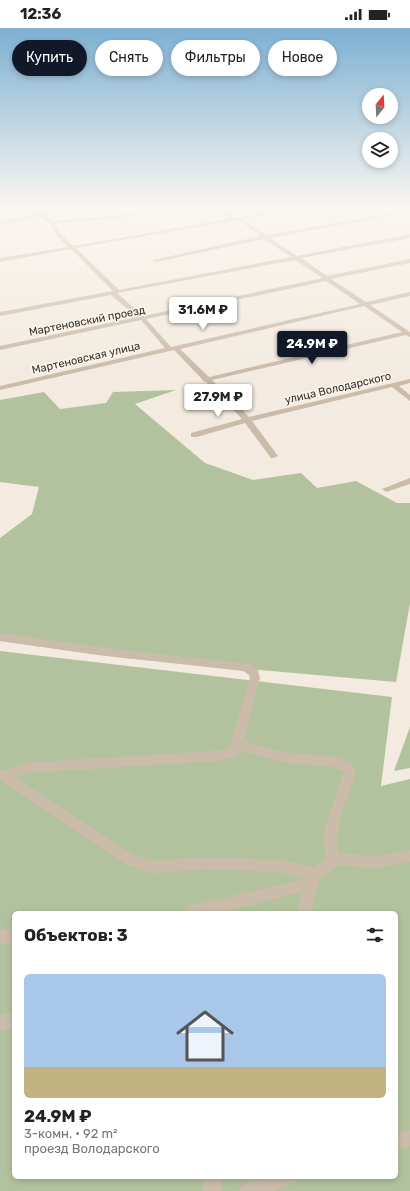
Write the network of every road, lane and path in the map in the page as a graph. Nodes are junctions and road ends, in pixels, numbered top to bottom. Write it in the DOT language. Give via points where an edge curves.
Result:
graph roads {
  1 [pos="85,261"];
  2 [pos="278,261"];
  3 [pos="300,261"];
  4 [pos="409,261"];
  5 [pos="327,279"];
  6 [pos="115,292"];
  7 [pos="410,294"];
  8 [pos="364,304"];
  9 [pos="0,314"];
  10 [pos="144,319"];
  11 [pos="409,332"];
  12 [pos="0,348"];
  13 [pos="172,348"];
  14 [pos="205,380"];
  15 [pos="410,381"];
  16 [pos="395,386"];
  17 [pos="0,388"];
  18 [pos="410,400"];
  19 [pos="247,420"];
  20 [pos="194,435"];
  21 [pos="274,456"];
  22 [pos="410,481"];
  23 [pos="386,489"];
  24 [pos="0,637"];
  25 [pos="237,744"];
  26 [pos="3,776"];
  27 [pos="410,856"];
  28 [pos="333,862"];
  29 [pos="312,879"];
  30 [pos="198,911"];
  31 [pos="304,911"];
  32 [pos="12,935"];
  33 [pos="0,937"];
  34 [pos="12,1020"];
  35 [pos="0,1023"];
  36 [pos="410,1138"];
  37 [pos="398,1141"];
  38 [pos="213,1179"];
  39 [pos="284,1179"];
  40 [pos="212,1191"];
  41 [pos="248,1191"];
  1 -- 6 [label="street"];
  2 -- 6 [label="street"];
  3 -- 5 [label="street"];
  4 -- 5 [label="street, Мартеновский проезд" via="331,276"];
  5 -- 8 [label="street"];
  5 -- 10 [label="street, Мартеновский проезд"];
  6 -- 9 [label="street"];
  6 -- 10 [label="street"];
  7 -- 8 [label="street, Мартеновская улица"];
  8 -- 11 [label="street"];
  8 -- 13 [label="street, Мартеновская улица"];
  10 -- 12 [label="street, Мартеновский проезд"];
  10 -- 13 [label="street"];
  11 -- 14 [label="street"];
  13 -- 14 [label="street"];
  13 -- 17 [label="street, Мартеновская улица"];
  14 -- 19 [label="street"];
  15 -- 16 [label="street, улица Володарского"];
  16 -- 18 [label="street"];
  16 -- 19 [label="street, улица Володарского"];
  19 -- 20 [label="street, улица Володарского"];
  19 -- 21 [label="street"];
  22 -- 23 [label="street"];
  24 -- 25 [label="street" via="246,667 254,673 255,678"];
  25 -- 26 [label="street" via="231,754 217,756 26,768"];
  25 -- 28 [label="street" via="281,757 335,762 348,768 350,772 331,827"];
  26 -- 29 [label="street" via="130,860 142,864 279,866"];
  27 -- 28 [label="street" via="371,863 347,859"];
  28 -- 29 [label="street"];
  29 -- 30 [label="street"];
  29 -- 31 [label="street"];
  32 -- 33 [label="street"];
  34 -- 35 [label="street"];
  36 -- 37 [label="street"];
  38 -- 40 [label="street"];
  39 -- 41 [label="street"];
}
